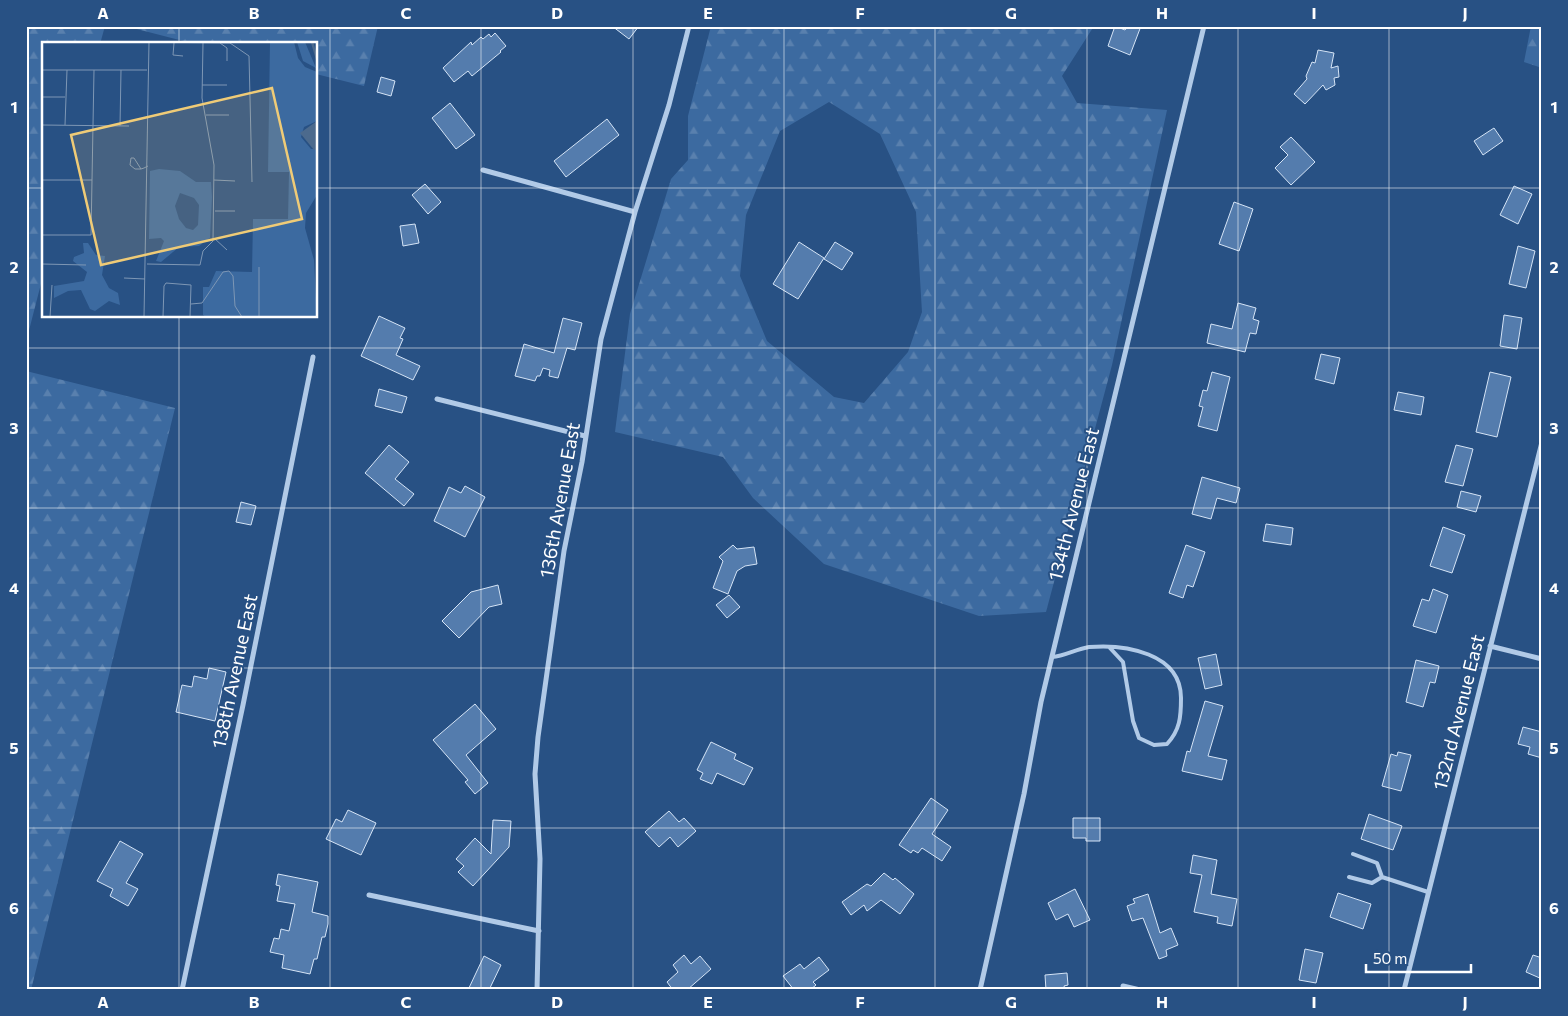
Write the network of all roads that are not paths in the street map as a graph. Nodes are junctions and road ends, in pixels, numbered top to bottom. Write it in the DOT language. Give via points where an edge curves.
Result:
graph roads {
  1 [pos="689,26"];
  2 [pos="1204,26"];
  3 [pos="483,170"];
  4 [pos="635,212"];
  5 [pos="312,357"];
  6 [pos="436,398"];
  7 [pos="585,436"];
  8 [pos="1542,442"];
  9 [pos="1490,646"];
  10 [pos="1110,648"];
  11 [pos="1052,657"];
  12 [pos="1542,659"];
  13 [pos="1353,854"];
  14 [pos="1349,877"];
  15 [pos="1382,877"];
  16 [pos="1428,892"];
  17 [pos="369,895"];
  18 [pos="539,931"];
  19 [pos="1123,986"];
  20 [pos="182,990"];
  21 [pos="537,990"];
  22 [pos="980,990"];
  23 [pos="1140,990"];
  24 [pos="1404,990"];
  1 -- 4 [label="street, 136th Avenue East" via="663,128"];
  2 -- 11 [label="street, 134th Avenue East"];
  3 -- 4 [label="street"];
  4 -- 7 [label="street, 136th Avenue East" via="601,339"];
  5 -- 20 [label="street, 138th Avenue East"];
  6 -- 7 [label="street"];
  7 -- 18 [label="street, 136th Avenue East" via="538,728"];
  8 -- 9 [label="street, 132nd Avenue East"];
  9 -- 12 [label="street"];
  9 -- 16 [label="street, 132nd Avenue East"];
  10 -- 10 [label="lane" via="1156,657 1174,671 1181,693 1181,716 1177,734 1167,744 1154,745 1139,738 1123,662"];
  10 -- 11 [label="lane" via="1088,647"];
  11 -- 22 [label="street, 134th Avenue East"];
  13 -- 15 [label="lane" via="1377,864"];
  14 -- 15 [label="lane" via="1372,883"];
  15 -- 16 [label="lane"];
  16 -- 24 [label="street, 132nd Avenue East"];
  17 -- 18 [label="street"];
  18 -- 21 [label="street, 136th Avenue East"];
  19 -- 23 [label="street"];
}
